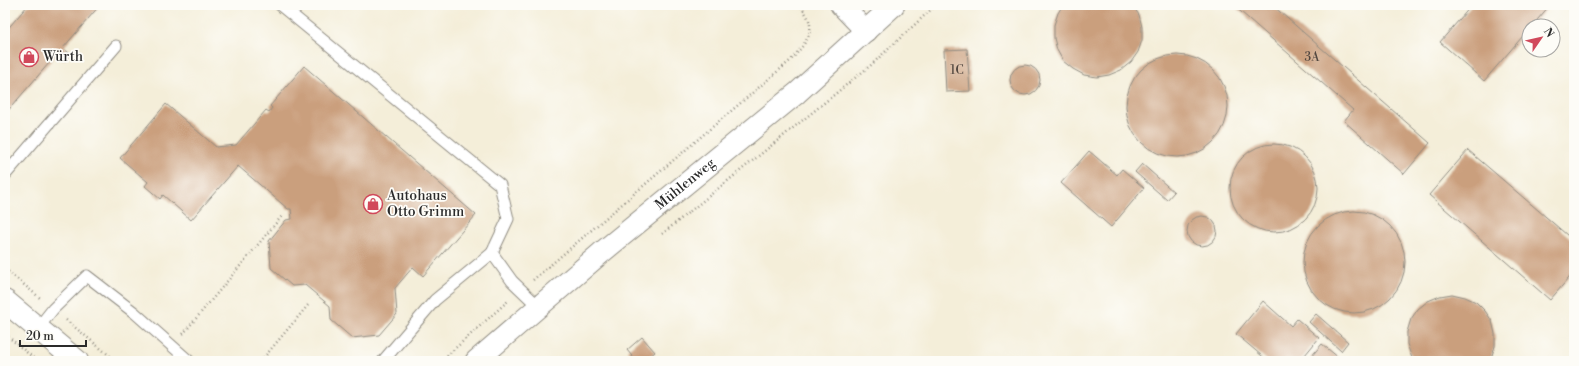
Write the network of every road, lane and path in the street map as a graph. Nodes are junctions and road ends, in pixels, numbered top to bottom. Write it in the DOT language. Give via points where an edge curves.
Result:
graph roads {
  1 [pos="280,5"];
  2 [pos="799,5"];
  3 [pos="841,5"];
  4 [pos="894,5"];
  5 [pos="936,5"];
  6 [pos="866,32"];
  7 [pos="116,46"];
  8 [pos="5,175"];
  9 [pos="282,216"];
  10 [pos="662,234"];
  11 [pos="492,253"];
  12 [pos="521,289"];
  13 [pos="5,301"];
  14 [pos="309,304"];
  15 [pos="538,306"];
  16 [pos="38,328"];
  17 [pos="5,334"];
  18 [pos="172,346"];
  19 [pos="37,361"];
  20 [pos="77,361"];
  21 [pos="189,361"];
  22 [pos="261,361"];
  23 [pos="383,361"];
  24 [pos="442,361"];
  25 [pos="476,361"];
  1 -- 11 [label="lane" via="500,185 508,219"];
  2 -- 12 [label="path" via="808,15 811,27 807,41 791,60"];
  3 -- 6 [label="street"];
  4 -- 6 [label="street, Mühlenweg"];
  5 -- 10 [label="path" via="871,65"];
  6 -- 15 [label="street, Mühlenweg" via="797,93"];
  7 -- 8 [label="lane"];
  9 -- 18 [label="path"];
  11 -- 12 [label="lane"];
  11 -- 23 [label="lane" via="435,300"];
  12 -- 15 [label="lane"];
  12 -- 24 [label="path"];
  13 -- 16 [label="main road"];
  14 -- 22 [label="path"];
  15 -- 25 [label="street, Mühlenweg"];
  16 -- 18 [label="lane" via="53,309 87,276"];
  16 -- 20 [label="main road"];
  17 -- 19 [label="path"];
  18 -- 21 [label="lane"];
}
